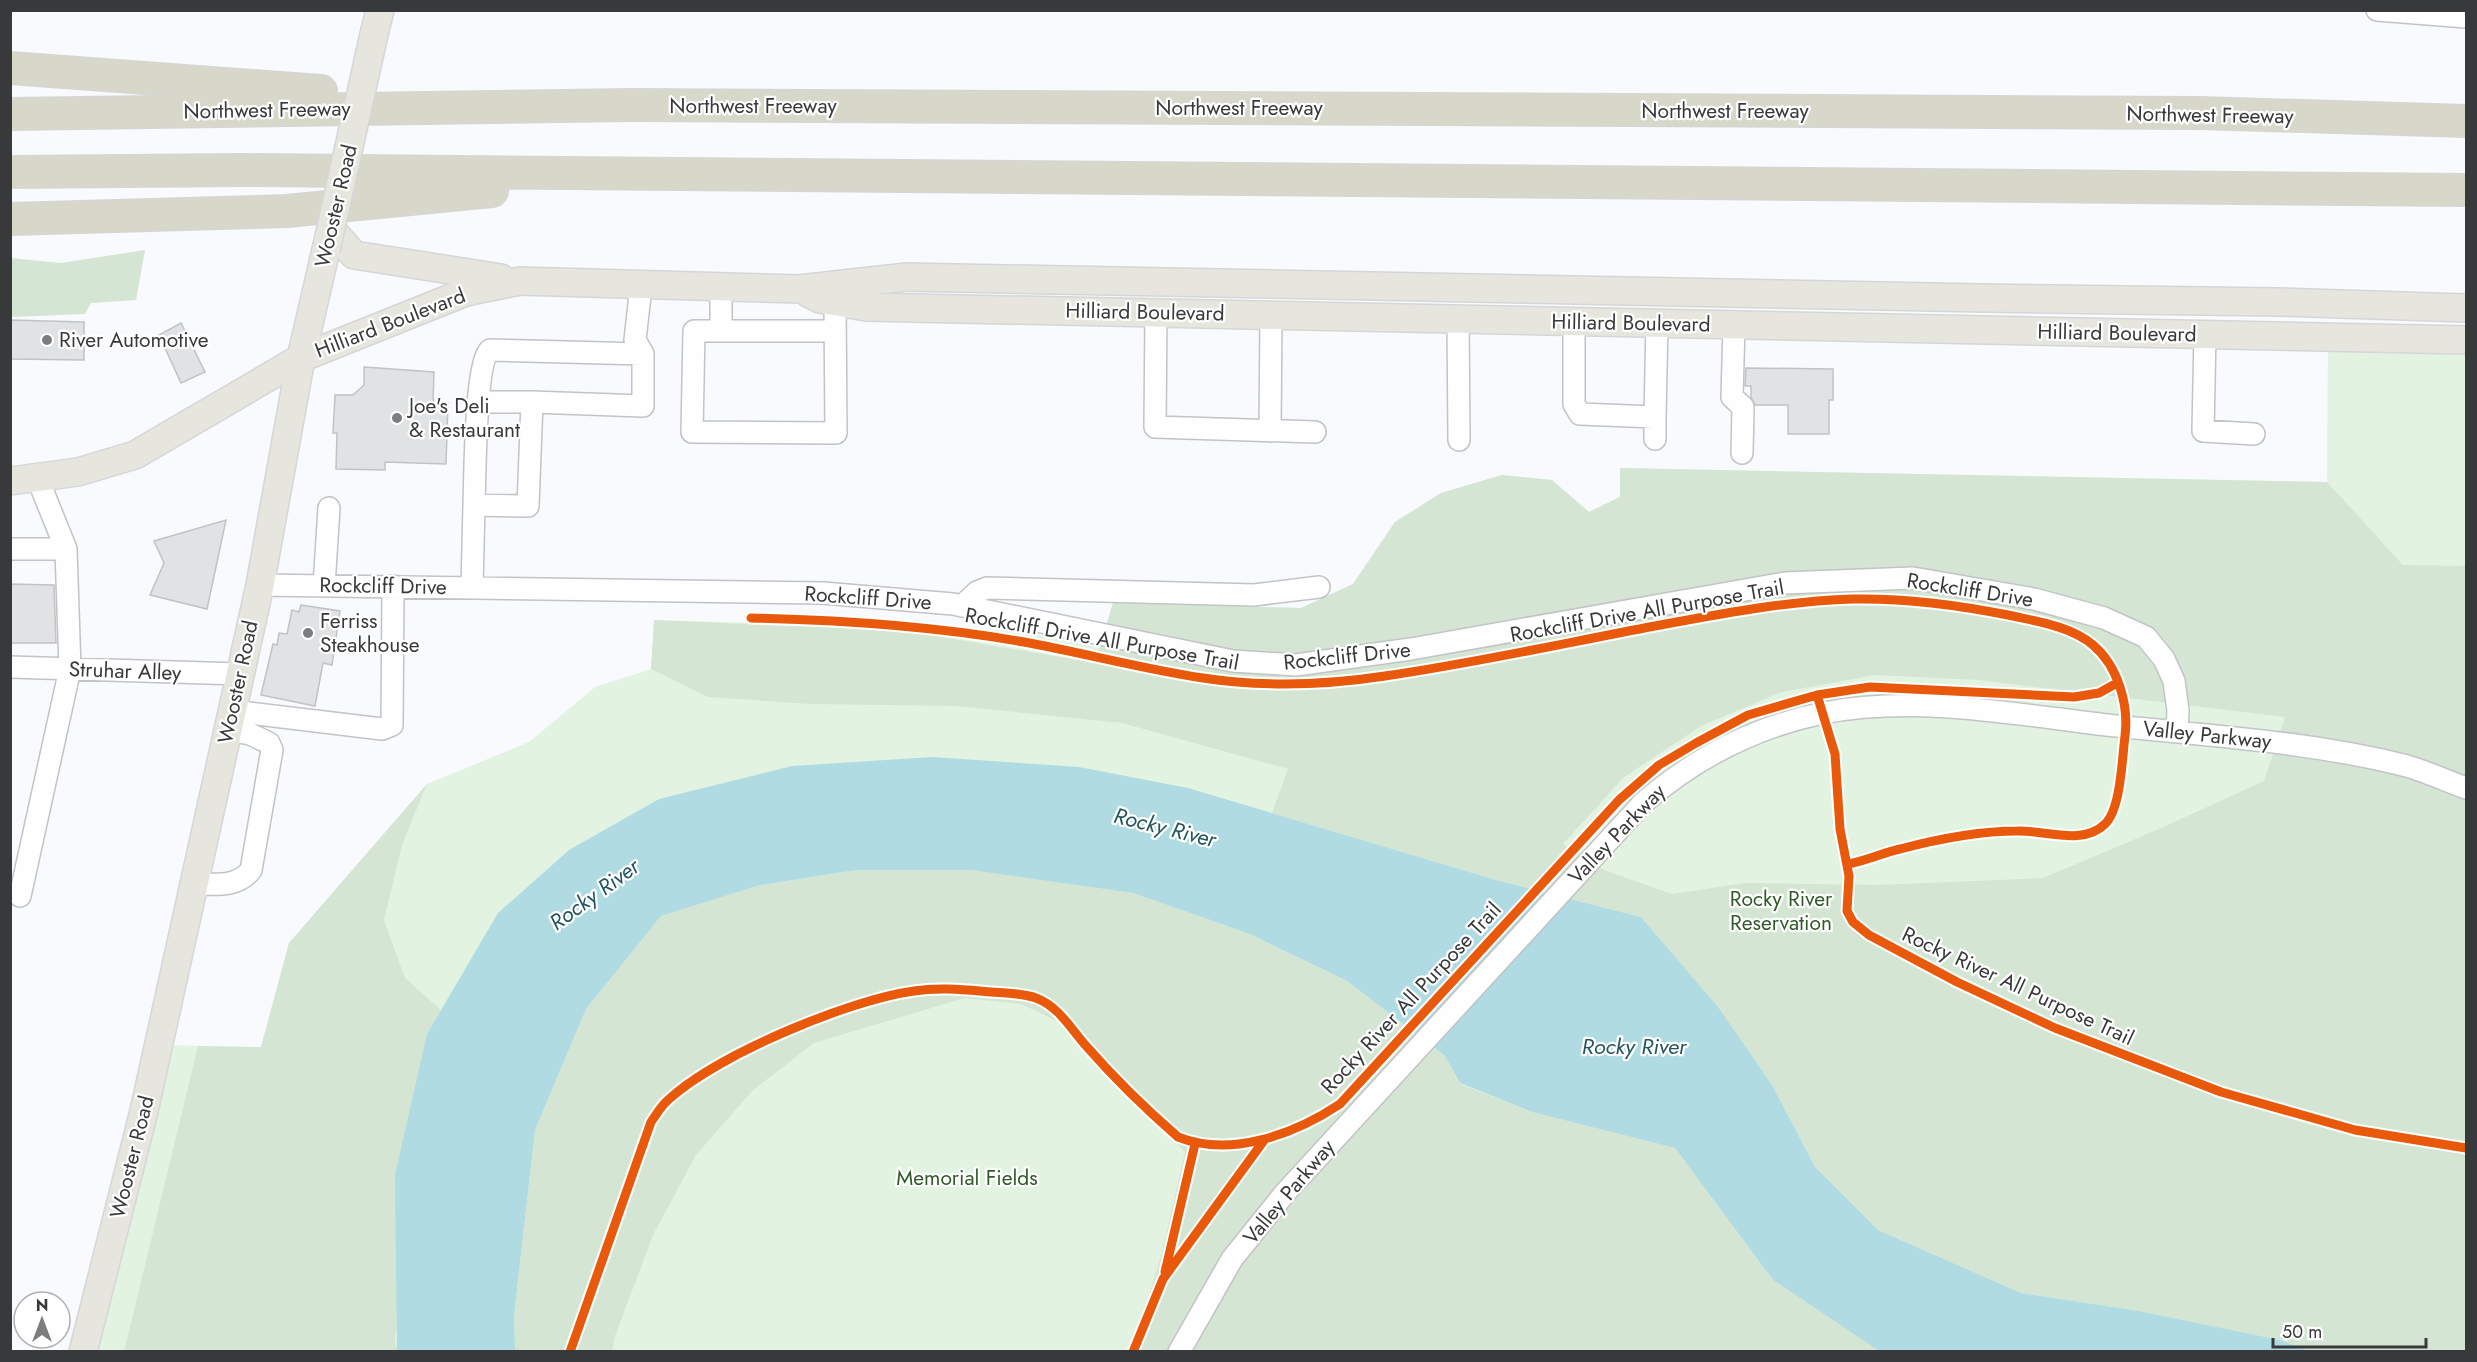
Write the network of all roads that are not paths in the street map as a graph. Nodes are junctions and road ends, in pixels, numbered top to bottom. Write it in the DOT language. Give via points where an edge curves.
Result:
graph roads {
  1 [pos="2378,10"];
  2 [pos="2466,17"];
  3 [pos="377,20"];
  4 [pos="10,68"];
  5 [pos="525,106"];
  6 [pos="10,114"];
  7 [pos="2466,121"];
  8 [pos="10,172"];
  9 [pos="652,176"];
  10 [pos="2466,190"];
  11 [pos="10,219"];
  12 [pos="328,239"];
  13 [pos="520,281"];
  14 [pos="641,286"];
  15 [pos="721,288"];
  16 [pos="799,289"];
  17 [pos="835,302"];
  18 [pos="2466,308"];
  19 [pos="1156,313"];
  20 [pos="1271,315"];
  21 [pos="1458,319"];
  22 [pos="1575,322"];
  23 [pos="1657,323"];
  24 [pos="1734,325"];
  25 [pos="721,331"];
  26 [pos="835,331"];
  27 [pos="2205,334"];
  28 [pos="2466,340"];
  29 [pos="643,354"];
  30 [pos="301,358"];
  31 [pos="479,402"];
  32 [pos="532,402"];
  33 [pos="1655,417"];
  34 [pos="1270,430"];
  35 [pos="1315,432"];
  36 [pos="2254,434"];
  37 [pos="1655,439"];
  38 [pos="1459,440"];
  39 [pos="1742,453"];
  40 [pos="24,479"];
  41 [pos="474,505"];
  42 [pos="329,508"];
  43 [pos="10,549"];
  44 [pos="66,549"];
  45 [pos="260,585"];
  46 [pos="324,586"];
  47 [pos="393,586"];
  48 [pos="472,587"];
  49 [pos="1319,587"];
  50 [pos="962,606"];
  51 [pos="10,667"];
  52 [pos="70,669"];
  53 [pos="240,674"];
  54 [pos="230,720"];
  55 [pos="2177,730"];
  56 [pos="2466,788"];
  57 [pos="194,884"];
  58 [pos="20,896"];
  59 [pos="83,1352"];
  60 [pos="1179,1352"];
  1 -- 2 [label="street"];
  3 -- 12 [label="main road, Wooster Road, bridge"];
  4 -- 5 [label="highway"];
  5 -- 6 [label="highway, Northwest Freeway"];
  5 -- 7 [label="highway, Northwest Freeway" via="2200,113"];
  8 -- 9 [label="highway" via="242,170"];
  9 -- 10 [label="highway"];
  9 -- 11 [label="highway" via="287,210"];
  12 -- 13 [label="main road" via="354,255"];
  12 -- 30 [label="main road, Wooster Road"];
  13 -- 14 [label="main road, Hilliard Boulevard"];
  13 -- 30 [label="main road, Hilliard Boulevard" via="466,292"];
  14 -- 15 [label="main road, Hilliard Boulevard"];
  14 -- 29 [label="street" via="635,340"];
  15 -- 16 [label="main road, Hilliard Boulevard"];
  15 -- 25 [label="street"];
  16 -- 17 [label="main road, Hilliard Boulevard"];
  16 -- 18 [label="main road, Hilliard Boulevard" via="907,277"];
  17 -- 19 [label="main road, Hilliard Boulevard" via="866,307"];
  17 -- 26 [label="street"];
  19 -- 20 [label="main road, Hilliard Boulevard"];
  19 -- 34 [label="street" via="1155,427"];
  20 -- 21 [label="main road, Hilliard Boulevard"];
  20 -- 34 [label="street"];
  21 -- 22 [label="main road, Hilliard Boulevard"];
  21 -- 38 [label="street"];
  22 -- 23 [label="main road, Hilliard Boulevard"];
  22 -- 33 [label="street" via="1574,404 1580,414"];
  23 -- 24 [label="main road, Hilliard Boulevard"];
  23 -- 33 [label="street"];
  24 -- 27 [label="main road, Hilliard Boulevard"];
  24 -- 39 [label="street" via="1732,397 1743,407"];
  25 -- 26 [label="street"];
  25 -- 26 [label="street" via="694,331 692,432 836,433"];
  27 -- 28 [label="main road, Hilliard Boulevard"];
  27 -- 36 [label="street" via="2203,431"];
  29 -- 31 [label="street" via="490,350 484,355"];
  29 -- 32 [label="street" via="643,406"];
  30 -- 40 [label="main road, Hilliard Boulevard" via="135,455 78,472"];
  30 -- 45 [label="main road, Wooster Road"];
  31 -- 32 [label="street"];
  31 -- 41 [label="street"];
  32 -- 41 [label="street" via="528,506"];
  33 -- 37 [label="street"];
  34 -- 35 [label="street"];
  40 -- 44 [label="street"];
  41 -- 48 [label="street"];
  42 -- 46 [label="street"];
  43 -- 44 [label="street"];
  44 -- 52 [label="street"];
  45 -- 46 [label="street, Rockcliff Drive"];
  45 -- 53 [label="main road, Wooster Road"];
  46 -- 47 [label="street, Rockcliff Drive"];
  47 -- 48 [label="street, Rockcliff Drive"];
  47 -- 54 [label="street" via="392,725 382,729"];
  48 -- 50 [label="street, Rockcliff Drive" via="823,593"];
  49 -- 50 [label="street" via="1254,595 987,588"];
  50 -- 55 [label="street, Rockcliff Drive" via="1233,661 1296,665 1411,649 1785,583 1913,578 2034,599 2104,618 2146,637 2164,659 2174,681"];
  51 -- 52 [label="street, Struhar Alley"];
  52 -- 53 [label="street, Struhar Alley"];
  52 -- 58 [label="street"];
  53 -- 54 [label="main road, Wooster Road"];
  54 -- 57 [label="main road, Wooster Road"];
  54 -- 57 [label="street" via="269,742 272,750 251,870 228,885"];
  55 -- 56 [label="street, Valley Parkway" via="2356,754 2410,767"];
  55 -- 60 [label="street, Valley Parkway" via="1913,705 1870,707 1822,713 1778,725 1725,745 1676,774 1643,803 1285,1193 1232,1259"];
  57 -- 59 [label="main road, Wooster Road" via="144,1111"];
}
